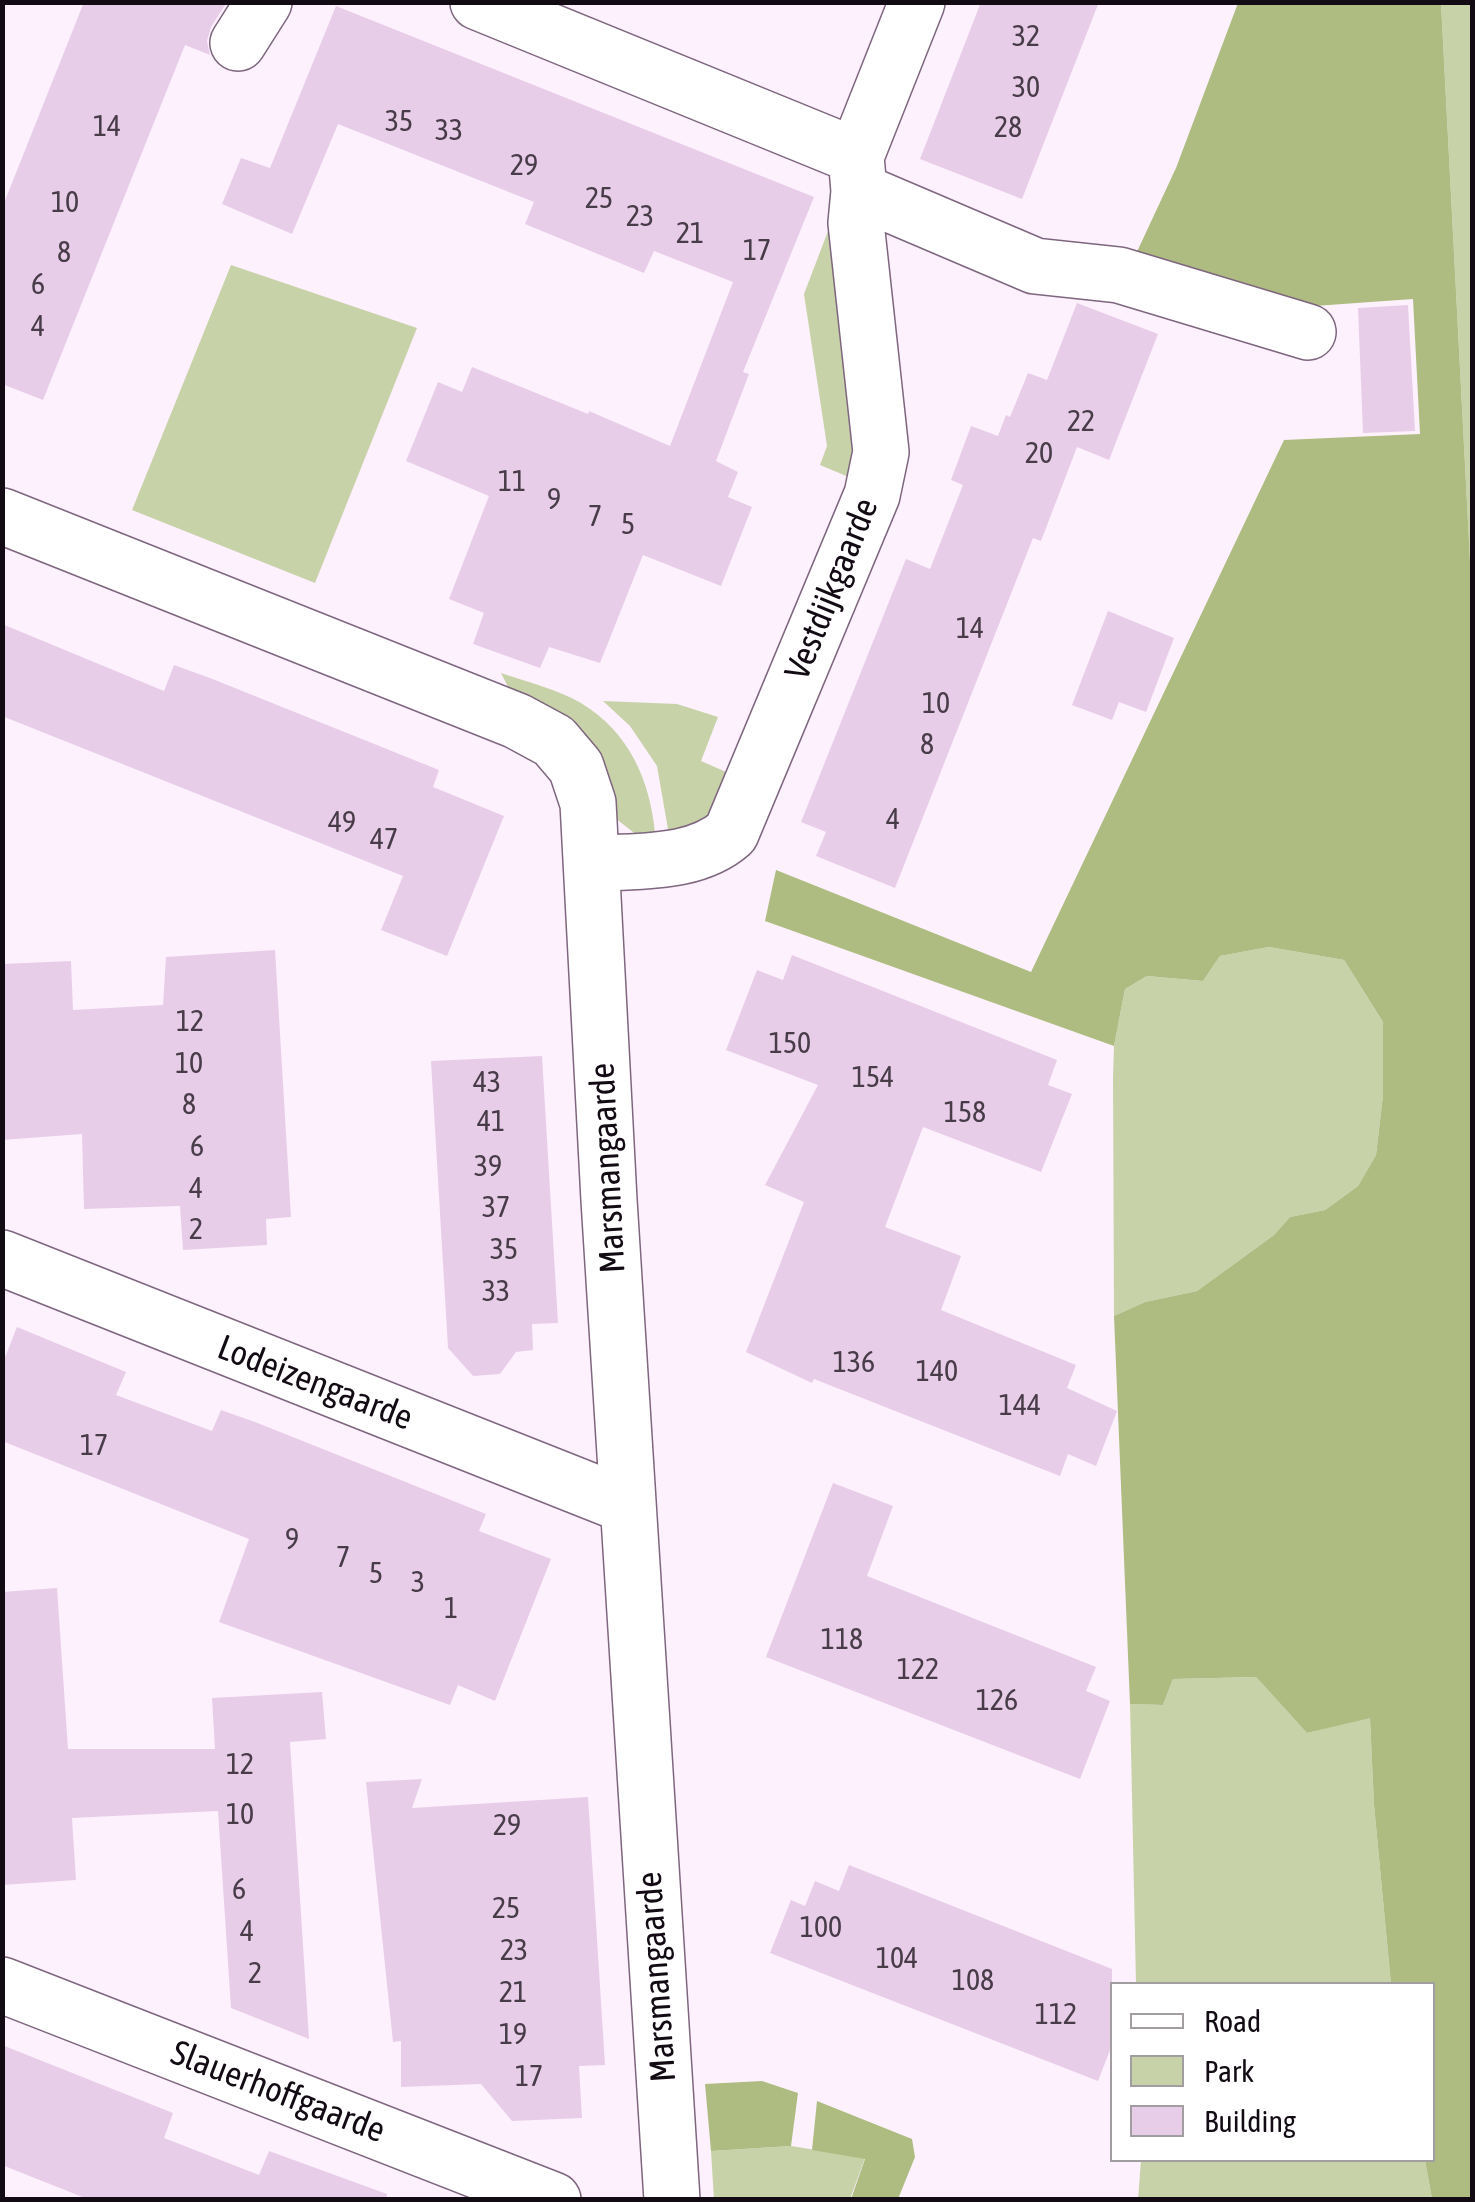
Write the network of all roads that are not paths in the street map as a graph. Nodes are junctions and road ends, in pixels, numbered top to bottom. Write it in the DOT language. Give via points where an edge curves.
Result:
graph roads {
  1 [pos="478,2"];
  2 [pos="916,2"];
  3 [pos="857,173"];
  4 [pos="1308,332"];
  5 [pos="2,516"];
  6 [pos="592,864"];
  7 [pos="2,1258"];
  8 [pos="628,1506"];
  9 [pos="2,1985"];
  10 [pos="553,2200"];
  11 [pos="672,2200"];
  1 -- 3 [label="street"];
  2 -- 3 [label="street, Vestdijkgaarde"];
  3 -- 4 [label="street" via="1035,266 1120,275"];
  3 -- 6 [label="street, Vestdijkgaarde" via="856,223 882,452 872,495 731,833 692,854"];
  5 -- 6 [label="street, Marsmangaarde" via="554,741 576,767 588,802"];
  6 -- 8 [label="street, Marsmangaarde"];
  7 -- 8 [label="street, Lodeizengaarde"];
  8 -- 11 [label="street, Marsmangaarde"];
  9 -- 10 [label="street, Slauerhoffgaarde"];
}
